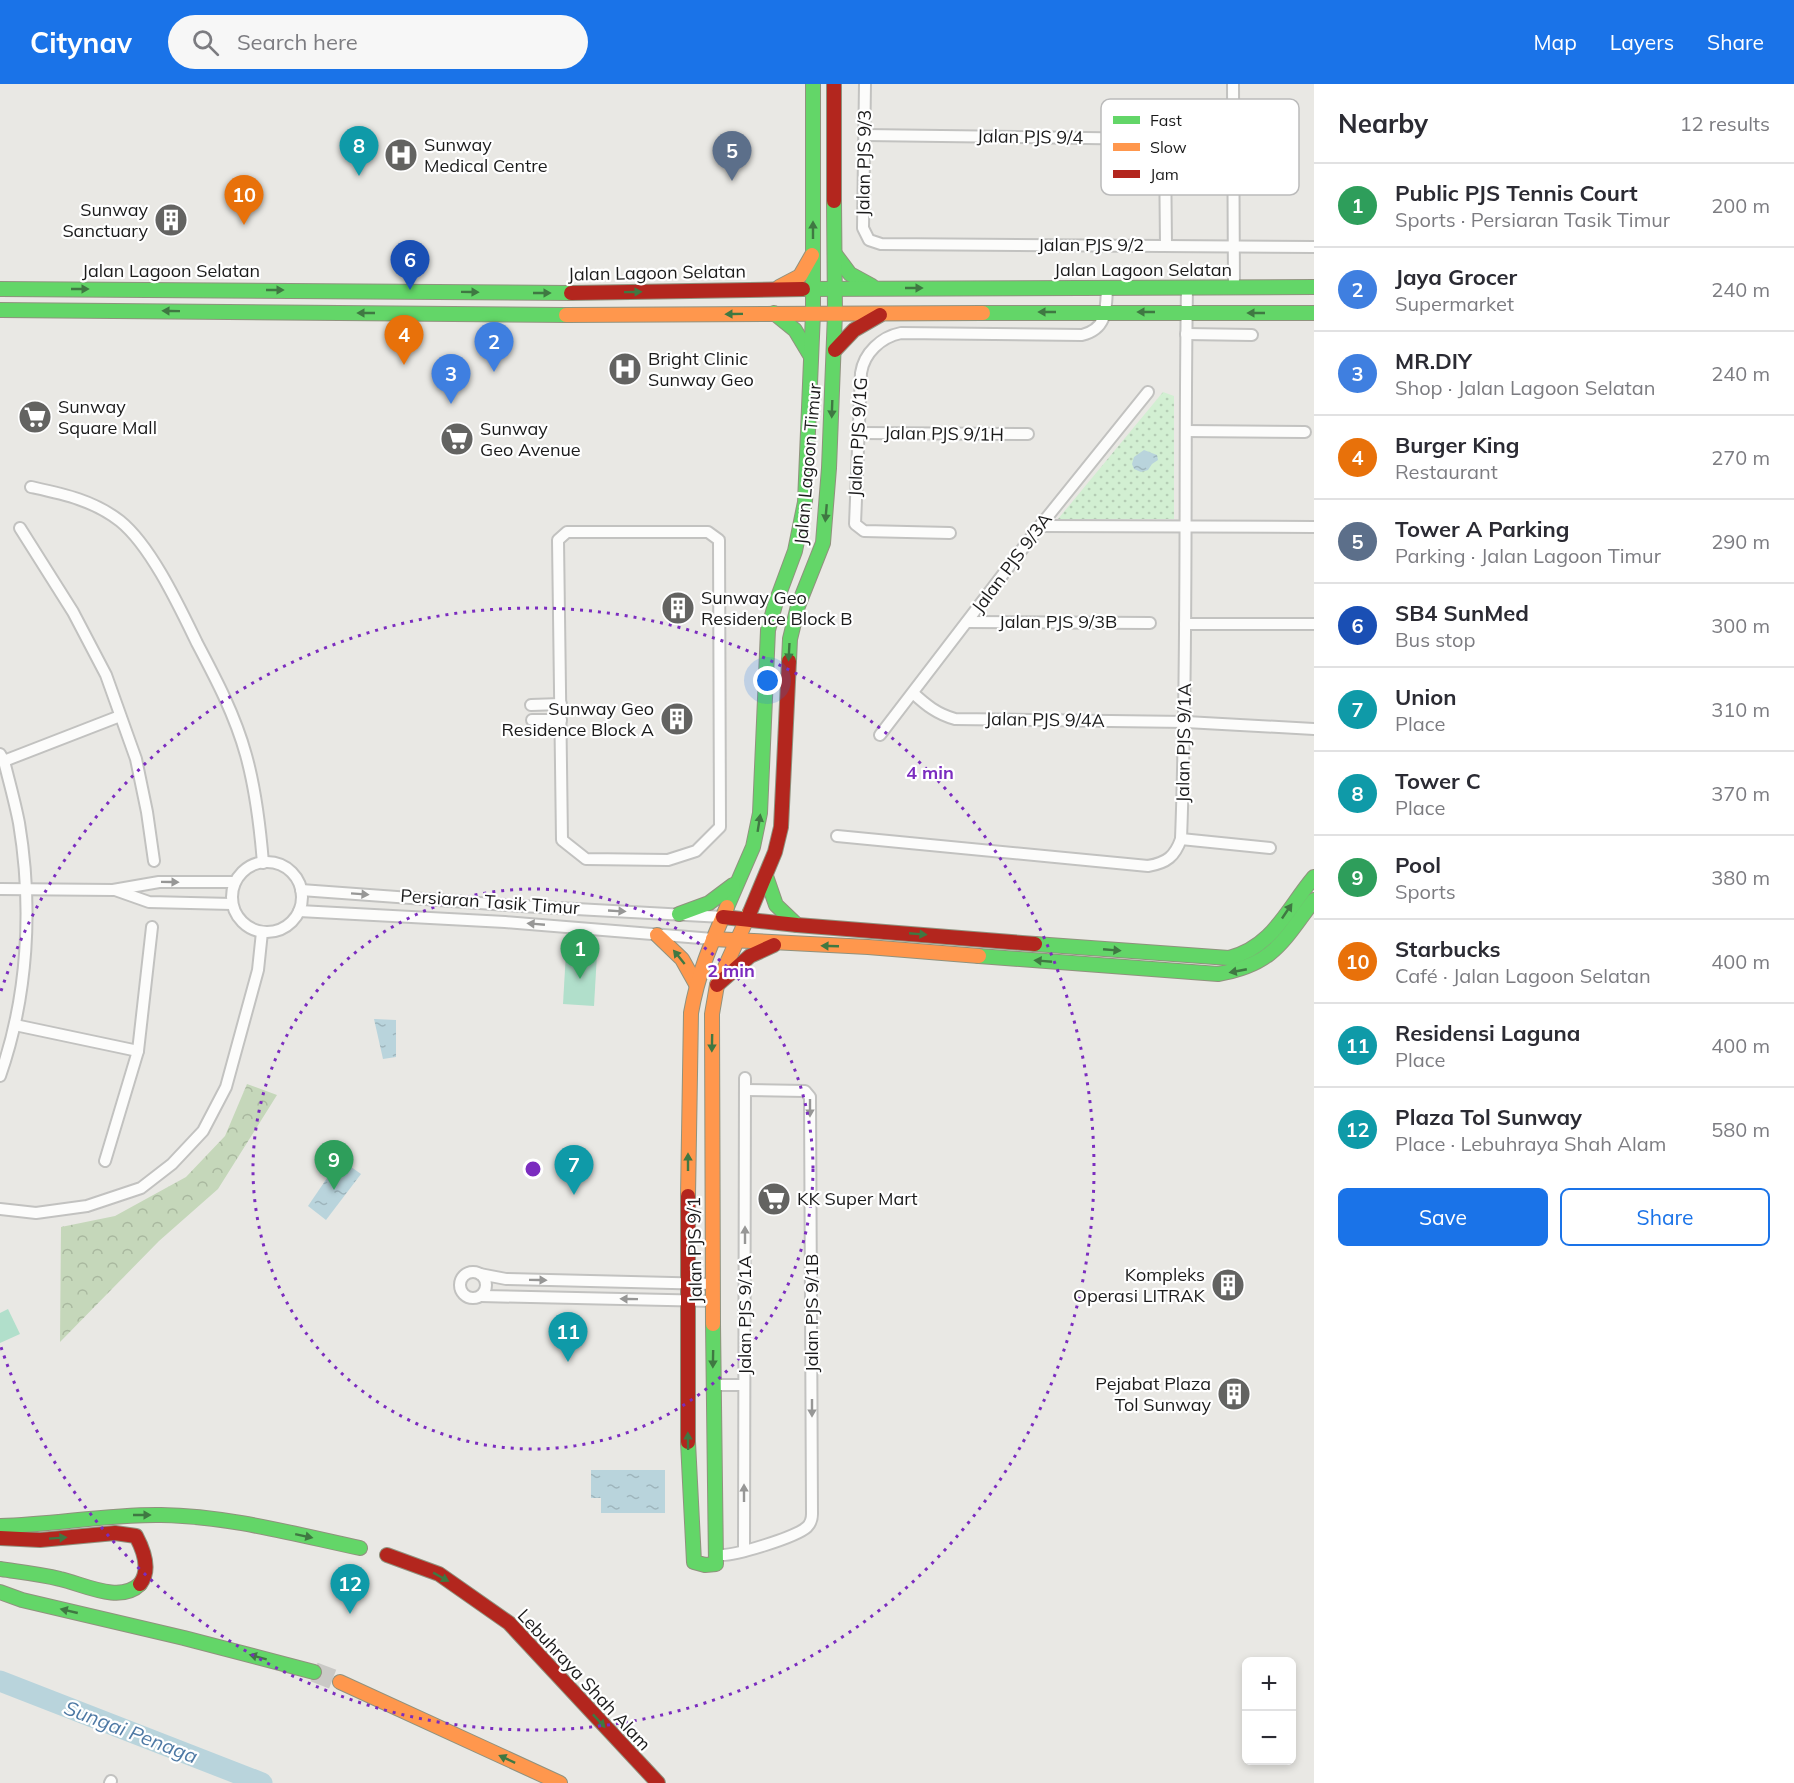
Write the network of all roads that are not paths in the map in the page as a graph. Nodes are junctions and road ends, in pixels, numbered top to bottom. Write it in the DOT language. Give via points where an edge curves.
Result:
graph roads {
  1 [pos="813,84"];
  2 [pos="834,84"];
  3 [pos="865,84"];
  4 [pos="1233,84"];
  5 [pos="1233,99"];
  6 [pos="865,135"];
  7 [pos="1101,138"];
  8 [pos="1165,195"];
  9 [pos="1234,195"];
  10 [pos="869,240"];
  11 [pos="1166,245"];
  12 [pos="1234,247"];
  13 [pos="1314,247"];
  14 [pos="834,251"];
  15 [pos="813,253"];
  16 [pos="1314,287"];
  17 [pos="877,288"];
  18 [pos="1107,288"];
  19 [pos="1187,288"];
  20 [pos="1234,288"];
  21 [pos="0,289"];
  22 [pos="773,289"];
  23 [pos="813,289"];
  24 [pos="834,289"];
  25 [pos="0,310"];
  26 [pos="1105,312"];
  27 [pos="1186,312"];
  28 [pos="774,313"];
  29 [pos="813,313"];
  30 [pos="835,313"];
  31 [pos="885,313"];
  32 [pos="1314,313"];
  33 [pos="1186,334"];
  34 [pos="1252,335"];
  35 [pos="834,350"];
  36 [pos="811,358"];
  37 [pos="1148,392"];
  38 [pos="1186,431"];
  39 [pos="1305,432"];
  40 [pos="859,433"];
  41 [pos="1028,434"];
  42 [pos="31,488"];
  43 [pos="1040,526"];
  44 [pos="1184,526"];
  45 [pos="1314,527"];
  46 [pos="20,528"];
  47 [pos="950,533"];
  48 [pos="967,622"];
  49 [pos="1150,623"];
  50 [pos="1185,624"];
  51 [pos="1314,624"];
  52 [pos="913,693"];
  53 [pos="561,704"];
  54 [pos="531,705"];
  55 [pos="120,716"];
  56 [pos="532,720"];
  57 [pos="561,720"];
  58 [pos="1186,722"];
  59 [pos="1314,729"];
  60 [pos="879,735"];
  61 [pos="2,757"];
  62 [pos="837,836"];
  63 [pos="1181,839"];
  64 [pos="1270,848"];
  65 [pos="154,861"];
  66 [pos="263,862"];
  67 [pos="766,876"];
  68 [pos="1314,877"];
  69 [pos="740,878"];
  70 [pos="235,882"];
  71 [pos="0,889"];
  72 [pos="26,889"];
  73 [pos="113,890"];
  74 [pos="301,890"];
  75 [pos="1312,903"];
  76 [pos="232,904"];
  77 [pos="299,911"];
  78 [pos="679,914"];
  79 [pos="723,917"];
  80 [pos="746,919"];
  81 [pos="798,925"];
  82 [pos="152,927"];
  83 [pos="262,932"];
  84 [pos="657,935"];
  85 [pos="713,939"];
  86 [pos="736,940"];
  87 [pos="780,944"];
  88 [pos="696,984"];
  89 [pos="717,985"];
  90 [pos="15,1025"];
  91 [pos="138,1051"];
  92 [pos="0,1076"];
  93 [pos="746,1078"];
  94 [pos="745,1090"];
  95 [pos="105,1161"];
  96 [pos="0,1209"];
  97 [pos="480,1274"];
  98 [pos="688,1283"];
  99 [pos="713,1284"];
  100 [pos="481,1296"];
  101 [pos="688,1301"];
  102 [pos="713,1301"];
  103 [pos="744,1385"];
  104 [pos="712,1386"];
  105 [pos="0,1526"];
  106 [pos="0,1538"];
  107 [pos="360,1548"];
  108 [pos="744,1551"];
  109 [pos="387,1555"];
  110 [pos="716,1557"];
  111 [pos="0,1569"];
  112 [pos="0,1594"];
  113 [pos="314,1672"];
  114 [pos="340,1682"];
  115 [pos="560,1783"];
  116 [pos="658,1783"];
  15 -- 1 [label="main road, Jalan Lagoon Timur, one-way"];
  2 -- 14 [label="main road, Jalan Lagoon Timur"];
  3 -- 6 [label="street, Jalan PJS 9/3"];
  4 -- 5 [label="street"];
  6 -- 7 [label="street, Jalan PJS 9/4"];
  6 -- 10 [label="street, Jalan PJS 9/3" via="863,228"];
  8 -- 11 [label="street, Jalan PJS 9/4"];
  9 -- 12 [label="street"];
  10 -- 11 [label="street, Jalan PJS 9/2" via="881,244"];
  11 -- 12 [label="street, Jalan PJS 9/2"];
  12 -- 13 [label="street, Jalan PJS 9/2"];
  12 -- 20 [label="street"];
  14 -- 17 [label="main road" via="851,276"];
  14 -- 24 [label="main road, Jalan Lagoon Timur"];
  15 -- 22 [label="main road" via="800,276"];
  15 -- 23 [label="main road, Jalan Lagoon Timur"];
  16 -- 20 [label="main road, Jalan Lagoon Selatan"];
  17 -- 18 [label="main road, Jalan Lagoon Selatan, one-way"];
  17 -- 24 [label="main road, Jalan Lagoon Selatan"];
  18 -- 19 [label="main road, Jalan Lagoon Selatan"];
  18 -- 26 [label="street"];
  19 -- 20 [label="main road, Jalan Lagoon Selatan"];
  19 -- 27 [label="street, Jalan PJS 9/1A"];
  21 -- 22 [label="main road, Jalan Lagoon Selatan, one-way" via="575,293"];
  22 -- 23 [label="main road, Jalan Lagoon Selatan"];
  23 -- 24 [label="main road, Jalan Lagoon Selatan"];
  23 -- 29 [label="main road, Jalan Lagoon Timur"];
  24 -- 30 [label="main road, Jalan Lagoon Timur"];
  28 -- 25 [label="main road, one-way"];
  27 -- 26 [label="main road, one-way"];
  26 -- 31 [label="main road, one-way"];
  26 -- 40 [label="street, Jalan PJS 9/1G" via="1099,327 1082,335 890,335 862,363"];
  32 -- 27 [label="main road, one-way"];
  27 -- 33 [label="street, Jalan PJS 9/1A"];
  28 -- 29 [label="main road"];
  28 -- 36 [label="main road" via="795,330"];
  29 -- 30 [label="main road"];
  29 -- 36 [label="main road, Jalan Lagoon Timur"];
  30 -- 31 [label="main road"];
  30 -- 35 [label="main road, Jalan Lagoon Timur"];
  31 -- 35 [label="main road" via="864,321"];
  33 -- 34 [label="street"];
  33 -- 38 [label="street, Jalan PJS 9/1A"];
  35 -- 67 [label="main road, Jalan Lagoon Timur, one-way" via="823,543 789,639 781,827"];
  69 -- 36 [label="main road, Jalan Lagoon Timur, one-way" via="753,847 760,813 768,630 789,570 806,502"];
  37 -- 43 [label="street, Jalan PJS 9/3A"];
  38 -- 39 [label="street"];
  38 -- 44 [label="street, Jalan PJS 9/1A"];
  40 -- 41 [label="street, Jalan PJS 9/1H"];
  40 -- 47 [label="street, Jalan PJS 9/1G" via="854,517 858,528"];
  42 -- 66 [label="street" via="72,495 117,519 131,531 172,592 231,710 246,753 257,800"];
  43 -- 44 [label="street"];
  43 -- 48 [label="street, Jalan PJS 9/3A"];
  44 -- 45 [label="street"];
  44 -- 50 [label="street, Jalan PJS 9/1A"];
  46 -- 55 [label="street" via="73,612 106,675"];
  48 -- 49 [label="street, Jalan PJS 9/3B"];
  48 -- 52 [label="street, Jalan PJS 9/3A"];
  50 -- 51 [label="street"];
  50 -- 58 [label="street, Jalan PJS 9/1A"];
  52 -- 58 [label="street, Jalan PJS 9/4A" via="942,715 955,719"];
  52 -- 60 [label="street, Jalan PJS 9/3A"];
  53 -- 54 [label="street"];
  53 -- 57 [label="street"];
  53 -- 57 [label="street" via="558,540 567,532 708,532 719,540 720,827 696,851 669,860 586,859 562,840"];
  55 -- 61 [label="street"];
  55 -- 65 [label="street" via="136,759"];
  56 -- 57 [label="street"];
  58 -- 59 [label="street, Jalan PJS 9/4A"];
  58 -- 63 [label="street, Jalan PJS 9/1A"];
  61 -- 72 [label="street" via="18,823"];
  62 -- 63 [label="street" via="1148,866 1169,860"];
  63 -- 64 [label="street"];
  66 -- 70 [label="street" via="246,869"];
  66 -- 74 [label="street" via="291,872"];
  67 -- 80 [label="main road, Jalan Lagoon Timur"];
  67 -- 81 [label="main road" via="776,905"];
  81 -- 68 [label="main road, one-way" via="1230,958 1263,942"];
  69 -- 78 [label="main road" via="713,903"];
  69 -- 79 [label="main road, Jalan Lagoon Timur"];
  73 -- 70 [label="street, one-way" via="159,882"];
  70 -- 76 [label="street"];
  71 -- 72 [label="street"];
  72 -- 73 [label="street"];
  72 -- 90 [label="street" via="26,948"];
  73 -- 76 [label="street" via="149,902"];
  74 -- 77 [label="street"];
  74 -- 78 [label="street, Persiaran Tasik Timur, one-way"];
  75 -- 87 [label="main road, one-way" via="1270,956 1247,969 1218,974 868,947"];
  76 -- 83 [label="street" via="243,923"];
  77 -- 83 [label="street" via="288,925"];
  84 -- 77 [label="street, Persiaran Tasik Timur, one-way"];
  78 -- 79 [label="street, Persiaran Tasik Timur"];
  79 -- 80 [label="main road"];
  79 -- 85 [label="main road, Jalan Lagoon Timur"];
  80 -- 81 [label="main road"];
  80 -- 86 [label="main road, Jalan Lagoon Timur"];
  82 -- 91 [label="street"];
  83 -- 96 [label="street" via="258,970 226,1087 203,1131 172,1164 141,1188 87,1206 36,1213"];
  84 -- 85 [label="street, Persiaran Tasik Timur"];
  88 -- 84 [label="main road, one-way" via="682,959"];
  85 -- 86 [label="main road"];
  85 -- 88 [label="main road, Jalan PJS 9/1"];
  86 -- 87 [label="main road"];
  86 -- 89 [label="main road, Jalan PJS 9/1"];
  87 -- 89 [label="main road" via="743,959"];
  98 -- 88 [label="main road, Jalan PJS 9/1, one-way" via="689,1088"];
  89 -- 99 [label="main road, Jalan PJS 9/1, one-way" via="712,1025"];
  90 -- 91 [label="street"];
  90 -- 92 [label="street"];
  91 -- 95 [label="street"];
  93 -- 94 [label="street, Jalan PJS 9/1A"];
  103 -- 94 [label="street, Jalan PJS 9/1A, one-way"];
  94 -- 108 [label="street, Jalan PJS 9/1B, one-way" via="805,1091 810,1097 813,1499 811,1521 804,1529"];
  97 -- 98 [label="street, one-way" via="506,1279"];
  97 -- 100 [label="street" via="486,1285"];
  97 -- 100 [label="street" via="466,1274 460,1284 465,1296"];
  98 -- 99 [label="street"];
  98 -- 101 [label="main road, Jalan PJS 9/1"];
  99 -- 102 [label="main road, Jalan PJS 9/1"];
  101 -- 100 [label="street, one-way"];
  101 -- 102 [label="street"];
  110 -- 101 [label="main road, Jalan PJS 9/1, one-way" via="705,1565 694,1562 688,1441"];
  102 -- 104 [label="main road, Jalan PJS 9/1, one-way"];
  103 -- 104 [label="street"];
  108 -- 103 [label="street, Jalan PJS 9/1A, one-way"];
  104 -- 110 [label="main road, Jalan PJS 9/1"];
  105 -- 107 [label="main road, one-way" via="163,1515 248,1524"];
  106 -- 111 [label="main road, one-way" via="55,1539 124,1532 136,1536 143,1545 146,1573 130,1591 110,1592"];
  108 -- 110 [label="street"];
  109 -- 116 [label="main road, Lebuhraya Shah Alam, one-way" via="439,1574 509,1623"];
  113 -- 112 [label="main road, one-way"];
  115 -- 114 [label="main road, one-way"];
}
